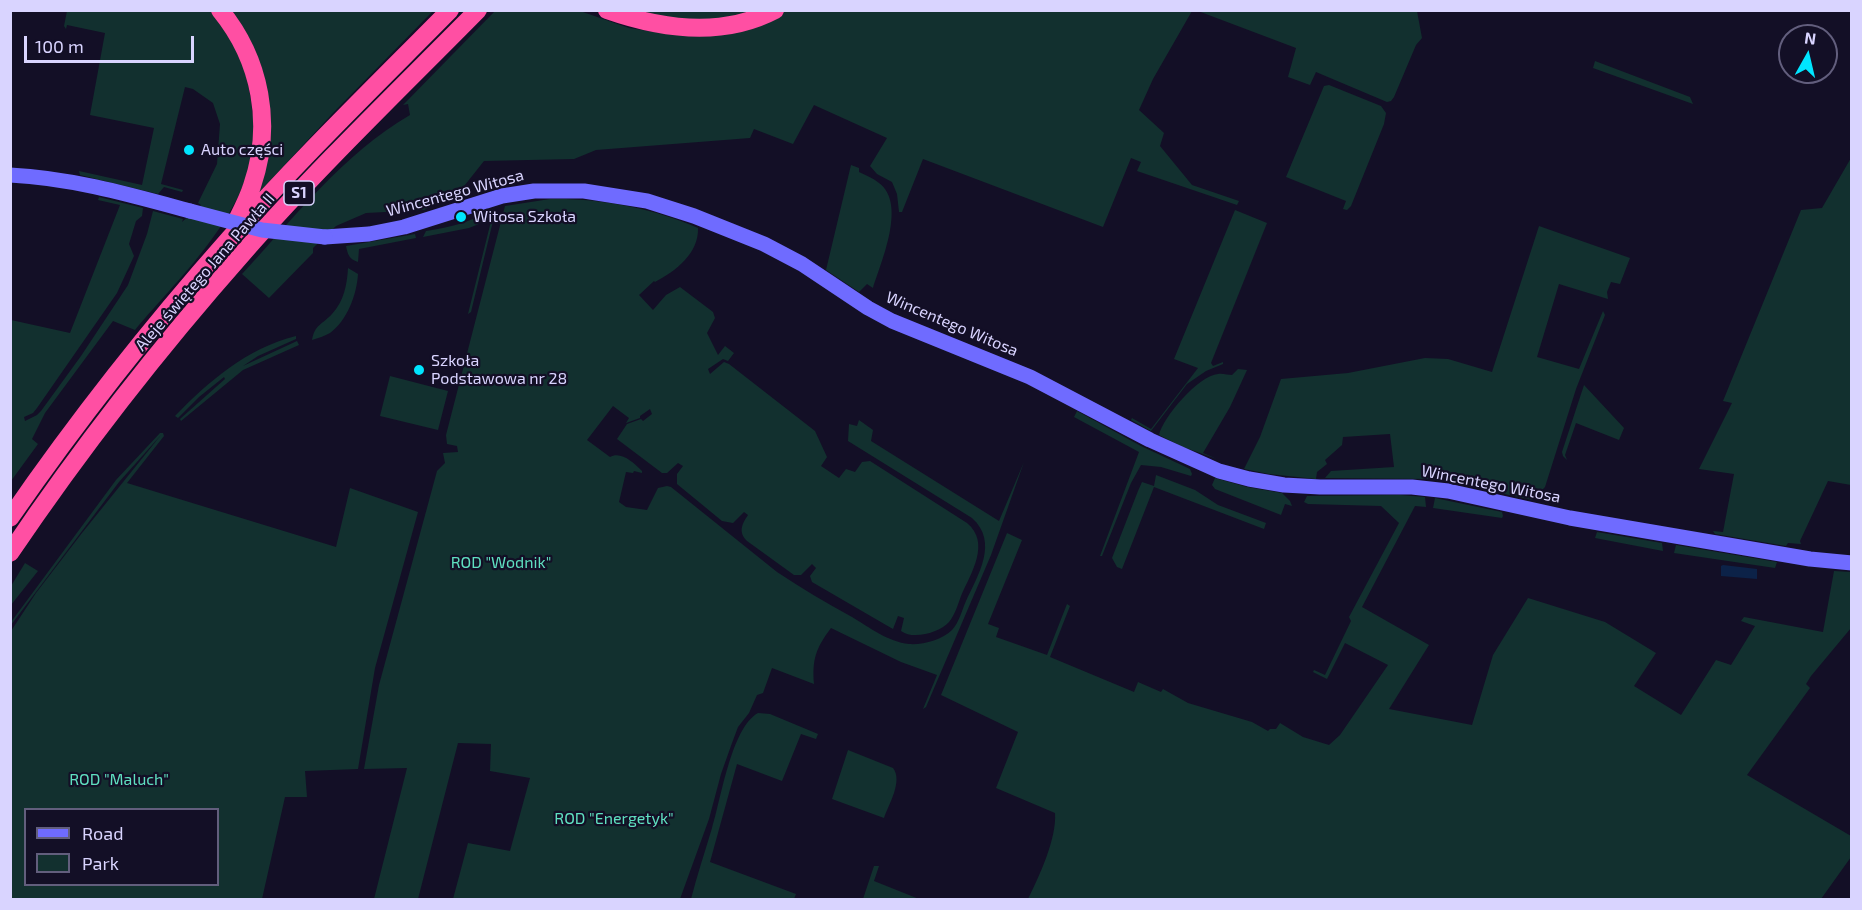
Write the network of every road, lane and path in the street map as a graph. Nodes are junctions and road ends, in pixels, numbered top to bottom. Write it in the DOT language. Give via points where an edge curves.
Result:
graph roads {
  1 [pos="220,10"];
  2 [pos="450,10"];
  3 [pos="478,10"];
  4 [pos="607,10"];
  5 [pos="776,10"];
  6 [pos="10,175"];
  7 [pos="228,239"];
  8 [pos="10,518"];
  9 [pos="10,553"];
  10 [pos="1851,562"];
  1 -- 7 [label="highway" via="251,62 262,114 262,146 252,186"];
  2 -- 7 [label="highway, S1"];
  3 -- 9 [label="highway, Aleje świętego Jana Pawła II / S1" via="244,252 132,386"];
  4 -- 5 [label="highway" via="668,27 708,28 748,21"];
  6 -- 10 [label="street, Wincentego Witosa, bridge" via="81,184 262,231 325,237 404,227 502,196 534,191 584,191 639,200 694,216 764,244 892,321 1046,384 1168,450 1219,471 1284,485 1448,491 1570,518 1810,559"];
  7 -- 8 [label="highway, Aleje świętego Jana Pawła II / S1" via="112,380"];
}
